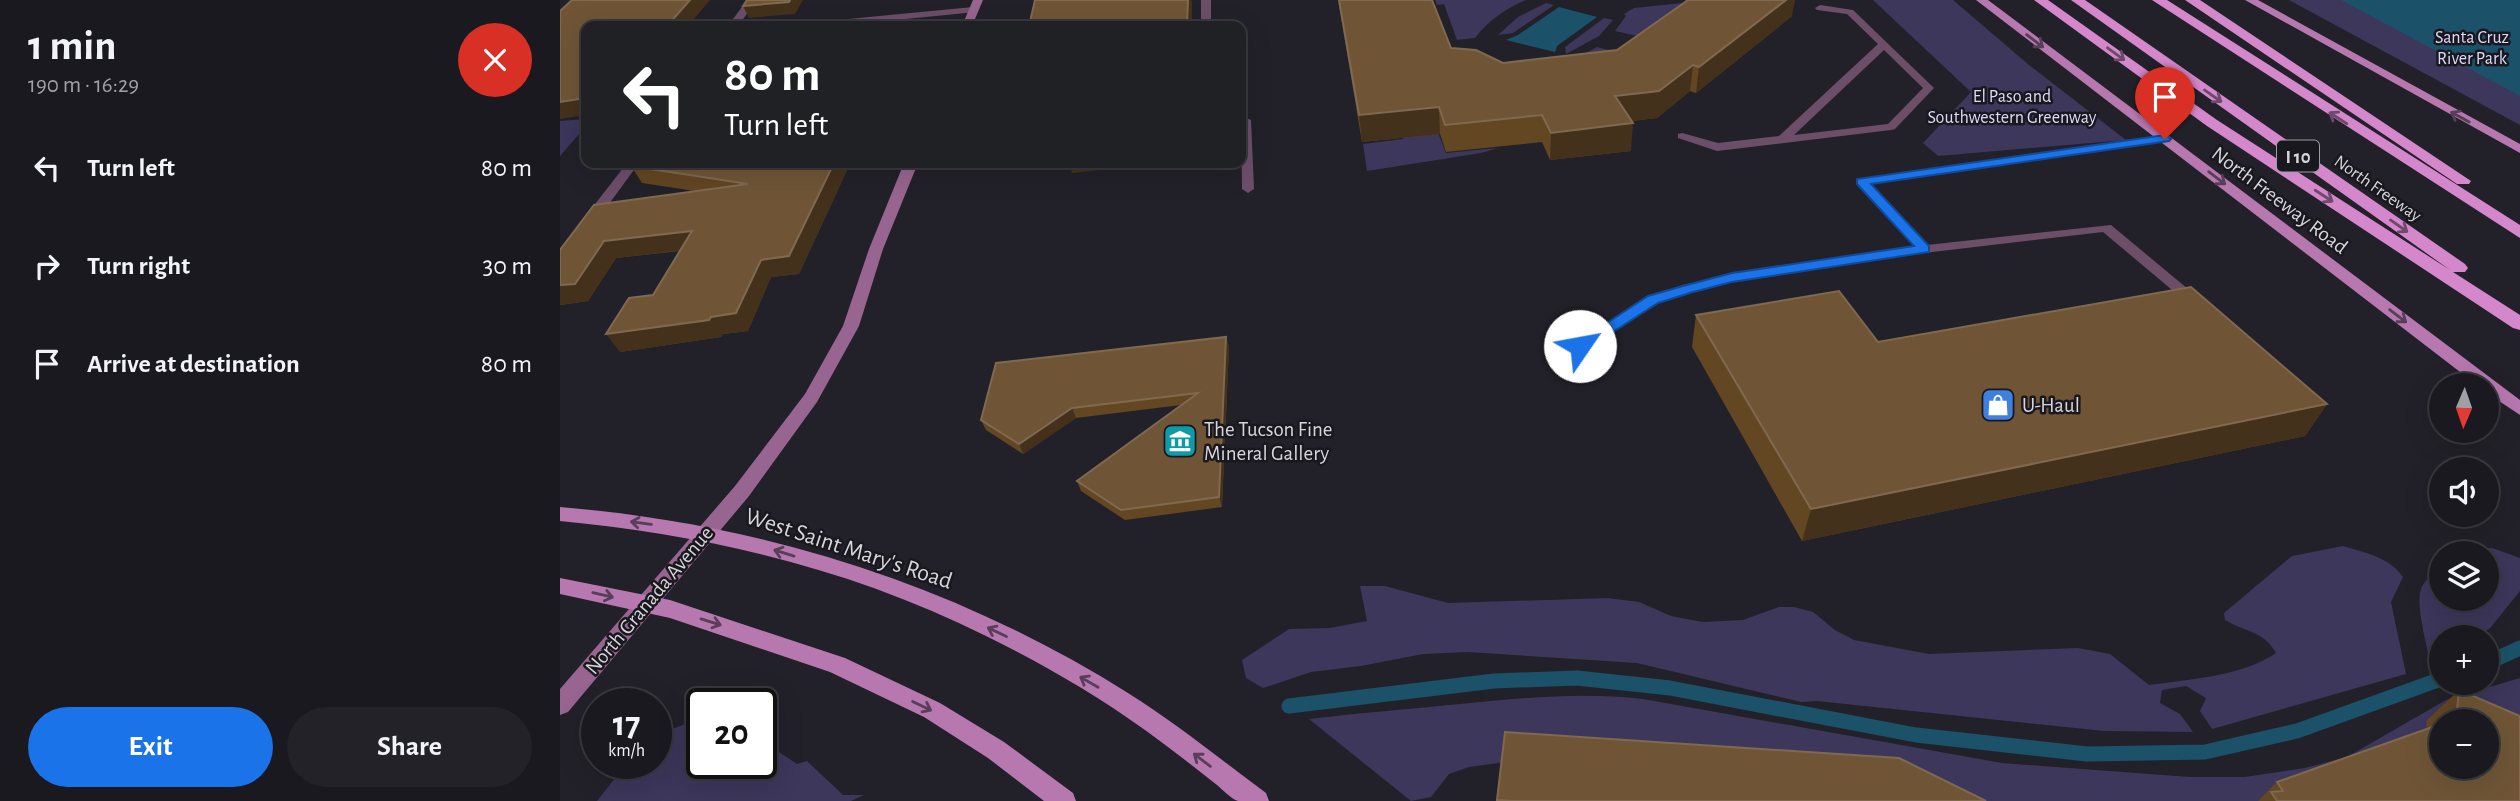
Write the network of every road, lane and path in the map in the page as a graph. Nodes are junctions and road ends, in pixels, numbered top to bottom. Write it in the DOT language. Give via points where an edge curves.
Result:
graph roads {
  1 [pos="752,0"];
  2 [pos="1206,0"];
  3 [pos="1981,0"];
  4 [pos="2040,0"];
  5 [pos="2077,0"];
  6 [pos="2158,0"];
  7 [pos="2191,0"];
  8 [pos="2250,0"];
  9 [pos="975,5"];
  10 [pos="1820,8"];
  11 [pos="737,21"];
  12 [pos="847,21"];
  13 [pos="1206,21"];
  14 [pos="1884,44"];
  15 [pos="1682,136"];
  16 [pos="2165,139"];
  17 [pos="1782,140"];
  18 [pos="1246,143"];
  19 [pos="2520,149"];
  20 [pos="629,168"];
  21 [pos="909,168"];
  22 [pos="1248,189"];
  23 [pos="2520,219"];
  24 [pos="584,229"];
  25 [pos="2520,233"];
  26 [pos="1924,249"];
  27 [pos="2520,310"];
  28 [pos="2210,314"];
  29 [pos="2520,324"];
  30 [pos="1580,346"];
  31 [pos="2520,408"];
  32 [pos="560,513"];
  33 [pos="705,533"];
  34 [pos="560,586"];
  35 [pos="646,605"];
  36 [pos="560,705"];
  37 [pos="1064,801"];
  38 [pos="1257,801"];
  1 -- 11 [label="lane"];
  2 -- 13 [label="lane"];
  3 -- 16 [label="main road, North Freeway Road, one-way"];
  4 -- 29 [label="highway, one-way" via="2212,123"];
  5 -- 27 [label="highway, North Freeway / I 10, one-way"];
  25 -- 6 [label="highway, North Freeway / I 10, one-way"];
  7 -- 23 [label="highway"];
  19 -- 8 [label="main road, one-way"];
  9 -- 12 [label="lane"];
  10 -- 14 [label="lane" via="1850,12"];
  14 -- 17 [label="lane"];
  14 -- 17 [label="lane" via="1930,88 1891,127"];
  15 -- 17 [label="lane" via="1717,147"];
  16 -- 26 [label="lane" via="1861,182"];
  16 -- 31 [label="main road, North Freeway Road, one-way"];
  18 -- 22 [label="lane"];
  20 -- 24 [label="lane"];
  21 -- 33 [label="main road, North Granada Avenue" via="851,326 831,366 750,480"];
  26 -- 28 [label="lane" via="2106,228"];
  26 -- 30 [label="lane" via="1688,289 1653,300"];
  33 -- 32 [label="main road, West Saint Mary's Road, one-way"];
  33 -- 35 [label="main road, North Granada Avenue"];
  38 -- 33 [label="main road, West Saint Mary's Road, one-way" via="1121,700 1010,638 941,605 854,574"];
  34 -- 35 [label="main road, one-way"];
  35 -- 36 [label="main road, North Granada Avenue"];
  35 -- 37 [label="main road, one-way" via="744,632 837,665 932,710"];
}
